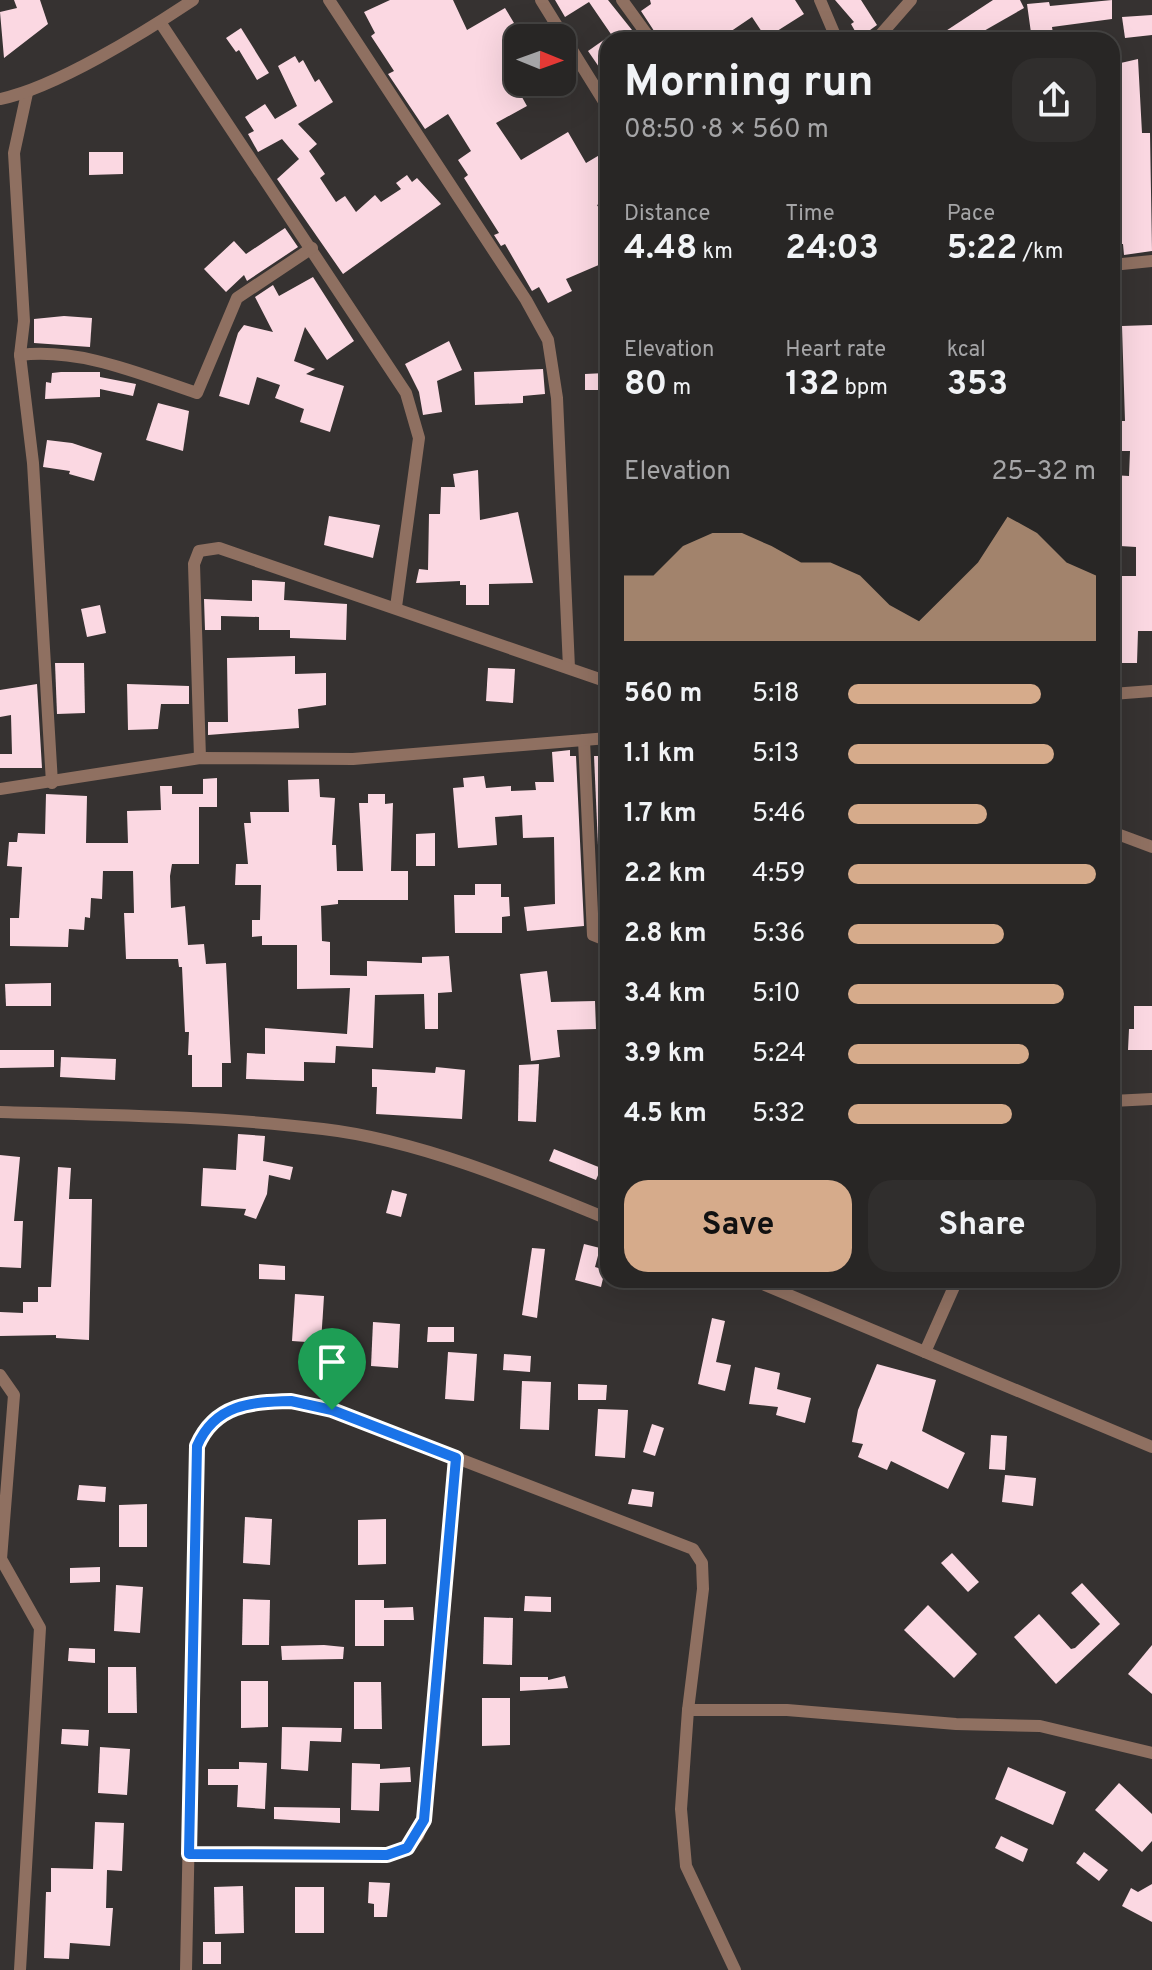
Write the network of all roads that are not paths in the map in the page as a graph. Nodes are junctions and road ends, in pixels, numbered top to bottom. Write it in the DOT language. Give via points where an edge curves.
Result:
graph roads {
  1 [pos="193,0"];
  2 [pos="329,0"];
  3 [pos="541,0"];
  4 [pos="622,0"];
  5 [pos="820,0"];
  6 [pos="911,0"];
  7 [pos="160,22"];
  8 [pos="645,32"];
  9 [pos="834,32"];
  10 [pos="883,32"];
  11 [pos="27,93"];
  12 [pos="600,95"];
  13 [pos="0,99"];
  14 [pos="312,248"];
  15 [pos="1152,261"];
  16 [pos="1120,264"];
  17 [pos="20,355"];
  18 [pos="396,607"];
  19 [pos="569,668"];
  20 [pos="600,679"];
  21 [pos="1152,691"];
  22 [pos="1120,693"];
  23 [pos="600,739"];
  24 [pos="584,740"];
  25 [pos="200,758"];
  26 [pos="52,783"];
  27 [pos="0,789"];
  28 [pos="1120,835"];
  29 [pos="1152,847"];
  30 [pos="600,938"];
  31 [pos="1152,1099"];
  32 [pos="1120,1101"];
  33 [pos="0,1112"];
  34 [pos="600,1216"];
  35 [pos="772,1288"];
  36 [pos="953,1288"];
  37 [pos="925,1352"];
  38 [pos="0,1375"];
  39 [pos="1152,1447"];
  40 [pos="456,1458"];
  41 [pos="688,1710"];
  42 [pos="1152,1753"];
  43 [pos="189,1854"];
  44 [pos="20,1970"];
  45 [pos="186,1970"];
  46 [pos="735,1970"];
  1 -- 7 [label="street"];
  2 -- 19 [label="street" via="548,340 557,398"];
  3 -- 12 [label="street"];
  4 -- 8 [label="street"];
  5 -- 9 [label="street"];
  6 -- 10 [label="street"];
  7 -- 11 [label="street"];
  7 -- 14 [label="street"];
  11 -- 13 [label="street"];
  11 -- 17 [label="street" via="14,153 24,321"];
  14 -- 17 [label="street" via="237,298 197,393 92,358"];
  14 -- 18 [label="street" via="406,393 419,438"];
  15 -- 16 [label="street"];
  17 -- 26 [label="street" via="33,463"];
  18 -- 19 [label="street"];
  18 -- 25 [label="street" via="219,548 199,551 194,564"];
  19 -- 20 [label="street"];
  21 -- 22 [label="street"];
  23 -- 24 [label="street"];
  24 -- 25 [label="street" via="353,759"];
  24 -- 30 [label="street" via="593,935"];
  25 -- 26 [label="street"];
  26 -- 27 [label="street"];
  28 -- 29 [label="street"];
  31 -- 32 [label="street"];
  33 -- 34 [label="street" via="325,1129 432,1154"];
  35 -- 37 [label="street"];
  36 -- 37 [label="street"];
  37 -- 39 [label="street"];
  38 -- 44 [label="street" via="14,1395 1,1559 40,1628"];
  40 -- 41 [label="street" via="693,1549 702,1563 703,1589"];
  40 -- 43 [label="street" via="434,1740 418,1836 407,1848 387,1855"];
  40 -- 43 [label="street" via="332,1410 291,1401 228,1409 203,1433 197,1446"];
  41 -- 42 [label="street" via="787,1710 1040,1726"];
  41 -- 46 [label="street" via="681,1809 686,1866"];
  43 -- 45 [label="street"];
}
